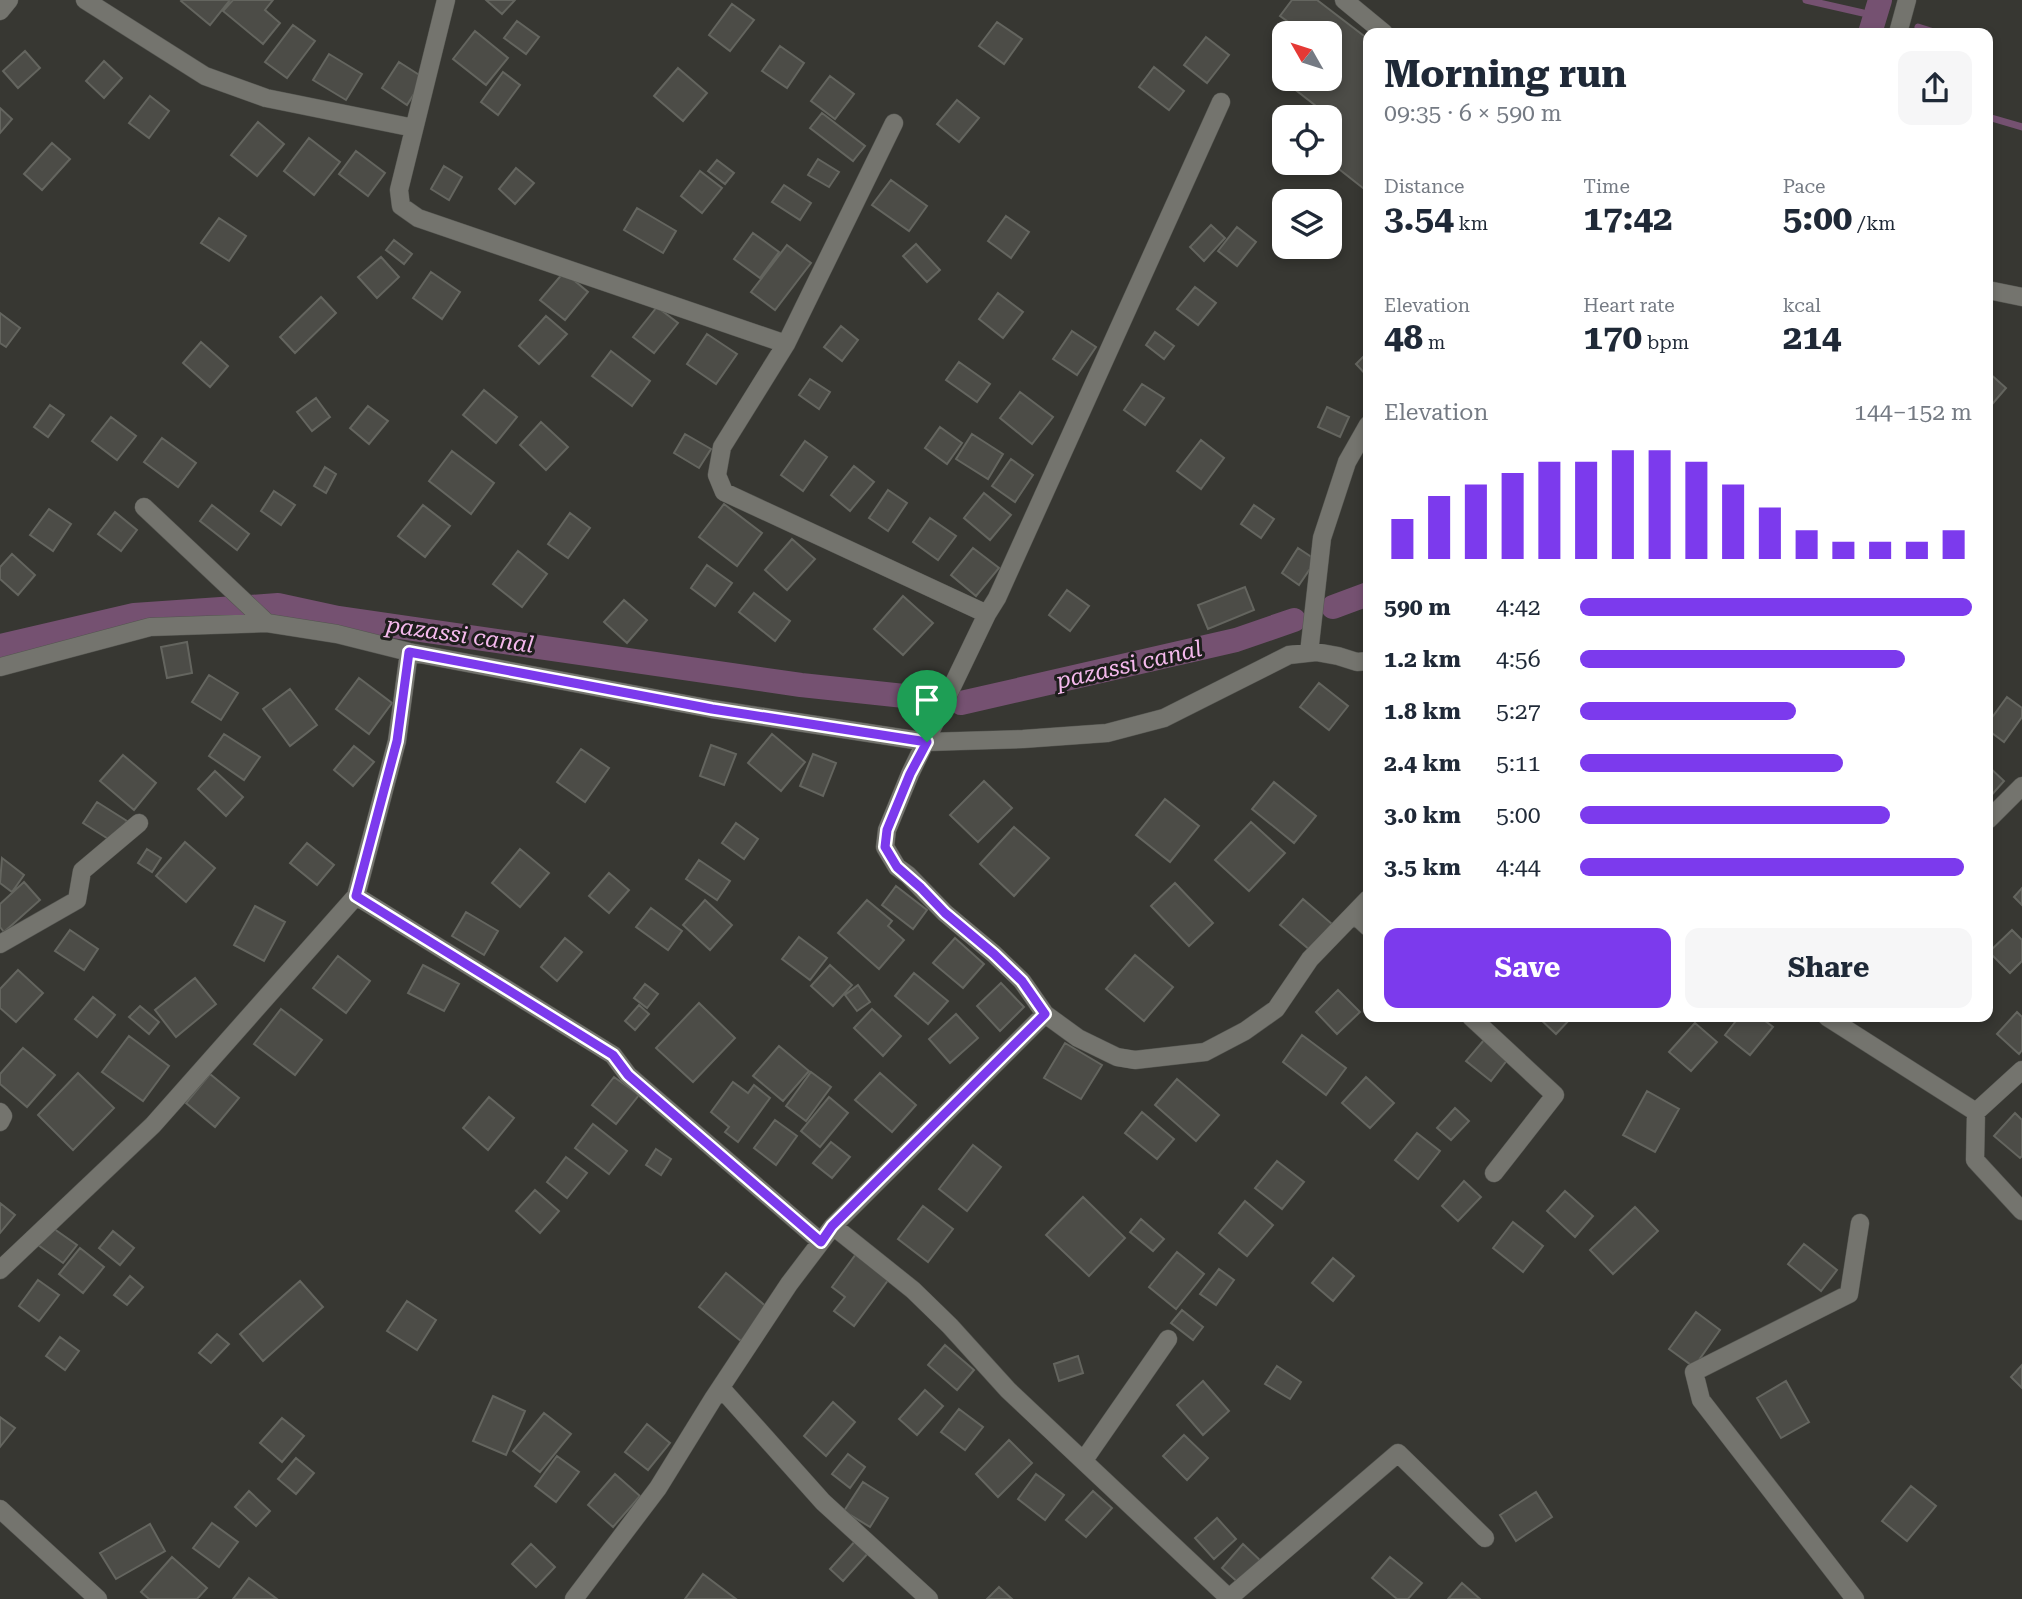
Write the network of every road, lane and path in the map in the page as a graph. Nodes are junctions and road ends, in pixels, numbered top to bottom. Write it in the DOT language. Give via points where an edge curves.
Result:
graph roads {
  1 [pos="9,0"];
  2 [pos="85,0"];
  3 [pos="446,0"];
  4 [pos="1344,0"];
  5 [pos="1907,0"];
  6 [pos="111,6"];
  7 [pos="0,11"];
  8 [pos="1378,28"];
  9 [pos="1899,28"];
  10 [pos="1221,102"];
  11 [pos="894,123"];
  12 [pos="414,128"];
  13 [pos="1993,291"];
  14 [pos="2022,297"];
  15 [pos="786,344"];
  16 [pos="1363,434"];
  17 [pos="144,507"];
  18 [pos="987,614"];
  19 [pos="267,623"];
  20 [pos="409,652"];
  21 [pos="1309,653"];
  22 [pos="1363,661"];
  23 [pos="0,667"];
  24 [pos="927,742"];
  25 [pos="2022,786"];
  26 [pos="1993,815"];
  27 [pos="139,823"];
  28 [pos="356,896"];
  29 [pos="1363,904"];
  30 [pos="1354,914"];
  31 [pos="1363,922"];
  32 [pos="0,944"];
  33 [pos="1045,1014"];
  34 [pos="1476,1022"];
  35 [pos="1835,1022"];
  36 [pos="2022,1070"];
  37 [pos="0,1112"];
  38 [pos="1976,1112"];
  39 [pos="0,1122"];
  40 [pos="1494,1173"];
  41 [pos="2022,1210"];
  42 [pos="1860,1223"];
  43 [pos="832,1226"];
  44 [pos="821,1242"];
  45 [pos="0,1270"];
  46 [pos="1168,1339"];
  47 [pos="721,1388"];
  48 [pos="1084,1461"];
  49 [pos="0,1508"];
  50 [pos="1485,1538"];
  51 [pos="1229,1598"];
  52 [pos="98,1599"];
  53 [pos="574,1599"];
  54 [pos="929,1599"];
  55 [pos="1855,1599"];
  1 -- 7 [label="street"];
  2 -- 6 [label="street"];
  3 -- 12 [label="street"];
  4 -- 8 [label="street"];
  5 -- 9 [label="street"];
  6 -- 12 [label="street" via="205,76 266,97"];
  10 -- 18 [label="street"];
  11 -- 15 [label="street"];
  12 -- 15 [label="street" via="399,190 401,205 418,218"];
  13 -- 14 [label="street"];
  15 -- 18 [label="street" via="722,447 717,475 724,492"];
  16 -- 21 [label="street" via="1347,462 1322,538"];
  17 -- 19 [label="street"];
  18 -- 24 [label="street"];
  19 -- 20 [label="street"];
  19 -- 23 [label="street" via="150,627"];
  20 -- 24 [label="street" via="712,709"];
  20 -- 28 [label="street" via="397,741"];
  21 -- 22 [label="street"];
  21 -- 24 [label="street" via="1289,655 1164,718 1107,733"];
  24 -- 33 [label="street" via="887,830 885,847 897,867 1022,981"];
  25 -- 26 [label="street"];
  27 -- 32 [label="street" via="82,871 77,900"];
  28 -- 44 [label="street" via="613,1055 628,1075"];
  28 -- 45 [label="street" via="153,1125"];
  29 -- 30 [label="street"];
  30 -- 31 [label="street"];
  30 -- 33 [label="street" via="1310,959 1276,1009 1205,1052 1135,1060 1116,1057"];
  33 -- 43 [label="street"];
  34 -- 40 [label="street" via="1555,1095"];
  35 -- 38 [label="street"];
  36 -- 38 [label="street"];
  37 -- 39 [label="street"];
  38 -- 41 [label="street" via="1975,1160"];
  42 -- 55 [label="street" via="1849,1294 1694,1372 1701,1400"];
  43 -- 44 [label="street"];
  43 -- 48 [label="street" via="913,1290 1008,1390"];
  44 -- 47 [label="street"];
  46 -- 48 [label="street"];
  47 -- 53 [label="street" via="658,1488"];
  47 -- 54 [label="street" via="823,1502"];
  48 -- 51 [label="street"];
  49 -- 52 [label="street"];
  50 -- 51 [label="street" via="1398,1453"];
}
